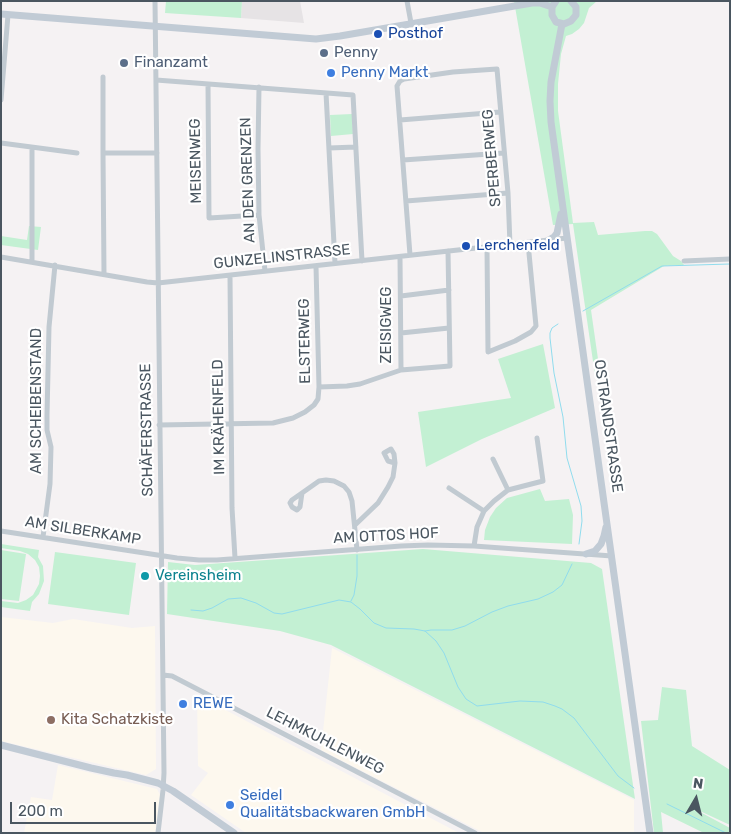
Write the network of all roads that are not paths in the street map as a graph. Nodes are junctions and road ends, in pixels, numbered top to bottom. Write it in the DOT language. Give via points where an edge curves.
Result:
graph roads {
  1 [pos="155,1"];
  2 [pos="408,1"];
  3 [pos="526,2"];
  4 [pos="573,2"];
  5 [pos="554,4"];
  6 [pos="5,15"];
  7 [pos="411,23"];
  8 [pos="562,24"];
  9 [pos="155,27"];
  10 [pos="103,77"];
  11 [pos="156,80"];
  12 [pos="2,84"];
  13 [pos="208,84"];
  14 [pos="259,87"];
  15 [pos="326,93"];
  16 [pos="1,100"];
  17 [pos="500,112"];
  18 [pos="400,120"];
  19 [pos="1,144"];
  20 [pos="356,147"];
  21 [pos="32,148"];
  22 [pos="329,148"];
  23 [pos="77,152"];
  24 [pos="103,153"];
  25 [pos="156,153"];
  26 [pos="504,153"];
  27 [pos="403,160"];
  28 [pos="508,193"];
  29 [pos="406,201"];
  30 [pos="563,209"];
  31 [pos="259,215"];
  32 [pos="567,238"];
  33 [pos="547,241"];
  34 [pos="528,243"];
  35 [pos="510,245"];
  36 [pos="487,248"];
  37 [pos="448,251"];
  38 [pos="410,256"];
  39 [pos="1,257"];
  40 [pos="400,257"];
  41 [pos="362,260"];
  42 [pos="730,260"];
  43 [pos="684,261"];
  44 [pos="32,262"];
  45 [pos="335,264"];
  46 [pos="55,265"];
  47 [pos="316,266"];
  48 [pos="264,271"];
  49 [pos="104,274"];
  50 [pos="230,276"];
  51 [pos="158,283"];
  52 [pos="449,290"];
  53 [pos="401,296"];
  54 [pos="449,328"];
  55 [pos="401,333"];
  56 [pos="401,370"];
  57 [pos="319,387"];
  58 [pos="231,424"];
  59 [pos="159,425"];
  60 [pos="537,438"];
  61 [pos="493,459"];
  62 [pos="395,462"];
  63 [pos="449,488"];
  64 [pos="508,490"];
  65 [pos="302,493"];
  66 [pos="484,511"];
  67 [pos="607,522"];
  68 [pos="355,525"];
  69 [pos="1,531"];
  70 [pos="43,537"];
  71 [pos="474,546"];
  72 [pos="357,550"];
  73 [pos="586,554"];
  74 [pos="161,556"];
  75 [pos="612,556"];
  76 [pos="234,558"];
  77 [pos="163,675"];
  78 [pos="1,745"];
  79 [pos="164,785"];
  80 [pos="158,833"];
  81 [pos="234,833"];
  82 [pos="475,833"];
  83 [pos="650,833"];
  1 -- 9 [label="street, SCHÄFERSTRASSE"];
  2 -- 7 [label="street"];
  3 -- 5 [label="main road"];
  3 -- 7 [label="main road"];
  4 -- 8 [label="main road" via="575,17"];
  5 -- 8 [label="main road" via="553,18"];
  6 -- 9 [label="main road"];
  6 -- 12 [label="street"];
  7 -- 9 [label="main road" via="316,39"];
  8 -- 30 [label="main road, OSTRANDSTRASSE" via="550,101"];
  9 -- 11 [label="street, SCHÄFERSTRASSE"];
  10 -- 24 [label="street"];
  11 -- 13 [label="street"];
  11 -- 25 [label="street, SCHÄFERSTRASSE"];
  12 -- 16 [label="street"];
  13 -- 14 [label="street"];
  13 -- 31 [label="street, MEISENWEG" via="209,218"];
  14 -- 15 [label="street"];
  14 -- 31 [label="street, AN DEN GRENZEN"];
  15 -- 20 [label="street" via="353,95"];
  15 -- 22 [label="street"];
  17 -- 18 [label="street"];
  17 -- 18 [label="street, SPERBERWEG" via="497,68 400,81"];
  17 -- 26 [label="street, SPERBERWEG"];
  18 -- 27 [label="street"];
  19 -- 21 [label="street"];
  20 -- 22 [label="street"];
  20 -- 41 [label="street"];
  21 -- 23 [label="street"];
  21 -- 44 [label="street"];
  22 -- 45 [label="street"];
  24 -- 25 [label="street"];
  24 -- 49 [label="street"];
  25 -- 51 [label="street, SCHÄFERSTRASSE"];
  26 -- 27 [label="street"];
  26 -- 28 [label="street, SPERBERWEG"];
  27 -- 29 [label="street"];
  28 -- 29 [label="street"];
  28 -- 35 [label="street, SPERBERWEG"];
  29 -- 38 [label="street"];
  30 -- 32 [label="main road, OSTRANDSTRASSE"];
  30 -- 33 [label="main road" via="557,233"];
  31 -- 48 [label="street, AN DEN GRENZEN"];
  32 -- 33 [label="street, GUNZELINSTRASSE"];
  32 -- 67 [label="main road, OSTRANDSTRASSE"];
  33 -- 34 [label="street, GUNZELINSTRASSE"];
  34 -- 35 [label="street, GUNZELINSTRASSE"];
  34 -- 36 [label="street" via="536,326 515,341 488,352"];
  35 -- 36 [label="street, GUNZELINSTRASSE"];
  36 -- 37 [label="street, GUNZELINSTRASSE"];
  37 -- 38 [label="street, GUNZELINSTRASSE"];
  37 -- 52 [label="street"];
  38 -- 40 [label="street, GUNZELINSTRASSE"];
  39 -- 44 [label="street, GUNZELINSTRASSE"];
  40 -- 41 [label="street, GUNZELINSTRASSE"];
  40 -- 53 [label="street, ZEISIGWEG"];
  41 -- 45 [label="street, GUNZELINSTRASSE"];
  42 -- 43 [label="street"];
  44 -- 46 [label="street, GUNZELINSTRASSE"];
  45 -- 47 [label="street, GUNZELINSTRASSE"];
  46 -- 49 [label="street, GUNZELINSTRASSE"];
  46 -- 70 [label="street, AM SCHEIBENSTAND" via="49,327 47,430 51,447 50,484"];
  47 -- 48 [label="street, GUNZELINSTRASSE"];
  47 -- 57 [label="street, ELSTERWEG"];
  48 -- 50 [label="street, GUNZELINSTRASSE"];
  49 -- 51 [label="street, GUNZELINSTRASSE"];
  50 -- 51 [label="street, GUNZELINSTRASSE"];
  50 -- 58 [label="street, IM KRÄHENFELD"];
  51 -- 59 [label="street, SCHÄFERSTRASSE"];
  52 -- 53 [label="street"];
  52 -- 54 [label="street"];
  53 -- 55 [label="street, ZEISIGWEG"];
  54 -- 55 [label="street"];
  54 -- 56 [label="street" via="450,366"];
  55 -- 56 [label="street, ZEISIGWEG"];
  56 -- 57 [label="street, ZEISIGWEG" via="360,384"];
  57 -- 58 [label="street, ELSTERWEG" via="314,405 292,418 273,423"];
  58 -- 59 [label="street, ELSTERWEG"];
  58 -- 76 [label="street, IM KRÄHENFELD"];
  59 -- 74 [label="street, SCHÄFERSTRASSE"];
  60 -- 64 [label="street" via="543,481"];
  61 -- 64 [label="street"];
  62 -- 68 [label="street" via="393,477 378,503"];
  63 -- 66 [label="street"];
  64 -- 66 [label="street"];
  65 -- 68 [label="street" via="319,481 334,481 344,486 351,496"];
  66 -- 71 [label="street"];
  67 -- 73 [label="main road" via="601,544 596,551"];
  67 -- 75 [label="main road, OSTRANDSTRASSE"];
  68 -- 72 [label="street"];
  69 -- 70 [label="street, AM SILBERKAMP"];
  70 -- 74 [label="street, AM SILBERKAMP"];
  71 -- 72 [label="street, AM OTTOS HOF" via="428,545"];
  71 -- 73 [label="street, AM OTTOS HOF"];
  72 -- 76 [label="street, AM OTTOS HOF"];
  73 -- 75 [label="street, AM OTTOS HOF"];
  74 -- 76 [label="street, AM OTTOS HOF" via="199,560"];
  74 -- 77 [label="street, SCHÄFERSTRASSE"];
  75 -- 83 [label="main road, OSTRANDSTRASSE"];
  77 -- 79 [label="street, SCHÄFERSTRASSE"];
  77 -- 82 [label="street, LEHMKUHLENWEG" via="172,676"];
  78 -- 79 [label="main road"];
  79 -- 80 [label="street, SCHÄFERSTRASSE"];
  79 -- 81 [label="main road"];
}
